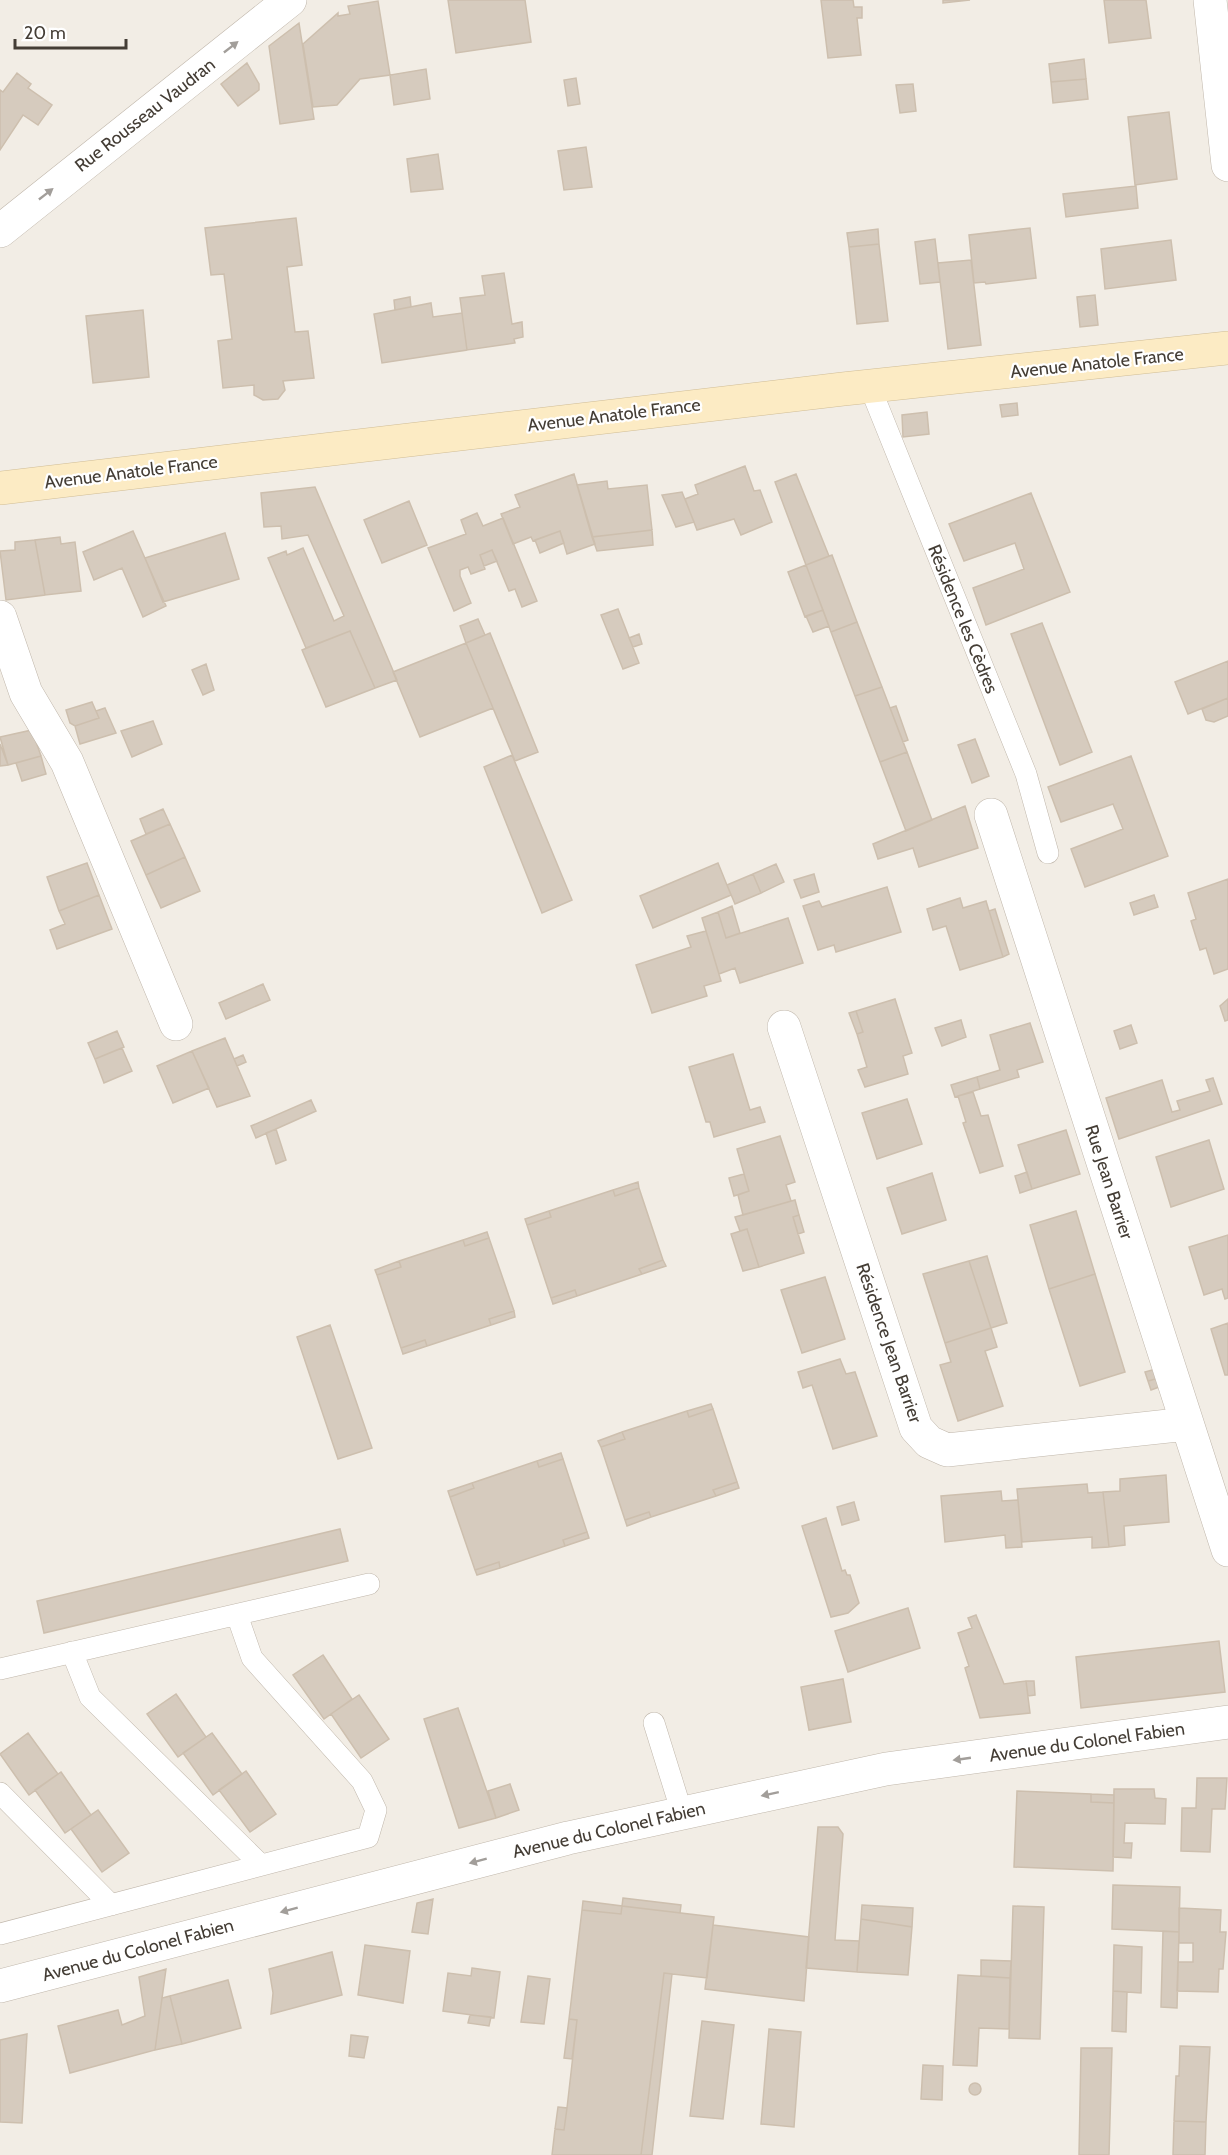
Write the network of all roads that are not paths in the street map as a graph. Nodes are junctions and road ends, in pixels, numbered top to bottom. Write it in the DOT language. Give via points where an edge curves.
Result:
graph roads {
  1 [pos="290,0"];
  2 [pos="1210,0"];
  3 [pos="1223,58"];
  4 [pos="1228,165"];
  5 [pos="0,231"];
  6 [pos="1228,348"];
  7 [pos="870,387"];
  8 [pos="0,488"];
  9 [pos="0,617"];
  10 [pos="991,814"];
  11 [pos="1048,853"];
  12 [pos="176,1024"];
  13 [pos="784,1027"];
  14 [pos="1187,1424"];
  15 [pos="1228,1550"];
  16 [pos="369,1584"];
  17 [pos="237,1615"];
  18 [pos="72,1652"];
  19 [pos="0,1669"];
  20 [pos="1228,1722"];
  21 [pos="654,1723"];
  22 [pos="0,1793"];
  23 [pos="681,1813"];
  24 [pos="261,1865"];
  25 [pos="111,1905"];
  26 [pos="0,1934"];
  27 [pos="0,1986"];
  5 -- 1 [label="street, Rue Rousseau Vaudran, one-way"];
  2 -- 3 [label="street"];
  3 -- 4 [label="street"];
  6 -- 7 [label="main road, Avenue Anatole France"];
  7 -- 8 [label="main road, Avenue Anatole France"];
  7 -- 11 [label="lane, Résidence les Cèdres" via="1026,774"];
  9 -- 12 [label="street" via="26,693 67,762"];
  10 -- 14 [label="street, Rue Jean Barrier"];
  13 -- 14 [label="street, Résidence Jean Barrier" via="916,1428 929,1442 947,1450"];
  14 -- 15 [label="street, Rue Jean Barrier"];
  16 -- 17 [label="lane"];
  17 -- 18 [label="lane"];
  17 -- 24 [label="lane" via="252,1658 362,1782 376,1810 368,1838"];
  18 -- 19 [label="lane"];
  18 -- 24 [label="lane" via="90,1697"];
  20 -- 23 [label="street, Avenue du Colonel Fabien, one-way" via="886,1769"];
  21 -- 23 [label="lane"];
  22 -- 25 [label="lane"];
  23 -- 27 [label="street, Avenue du Colonel Fabien, one-way" via="568,1838"];
  24 -- 25 [label="lane"];
  25 -- 26 [label="lane"];
}
